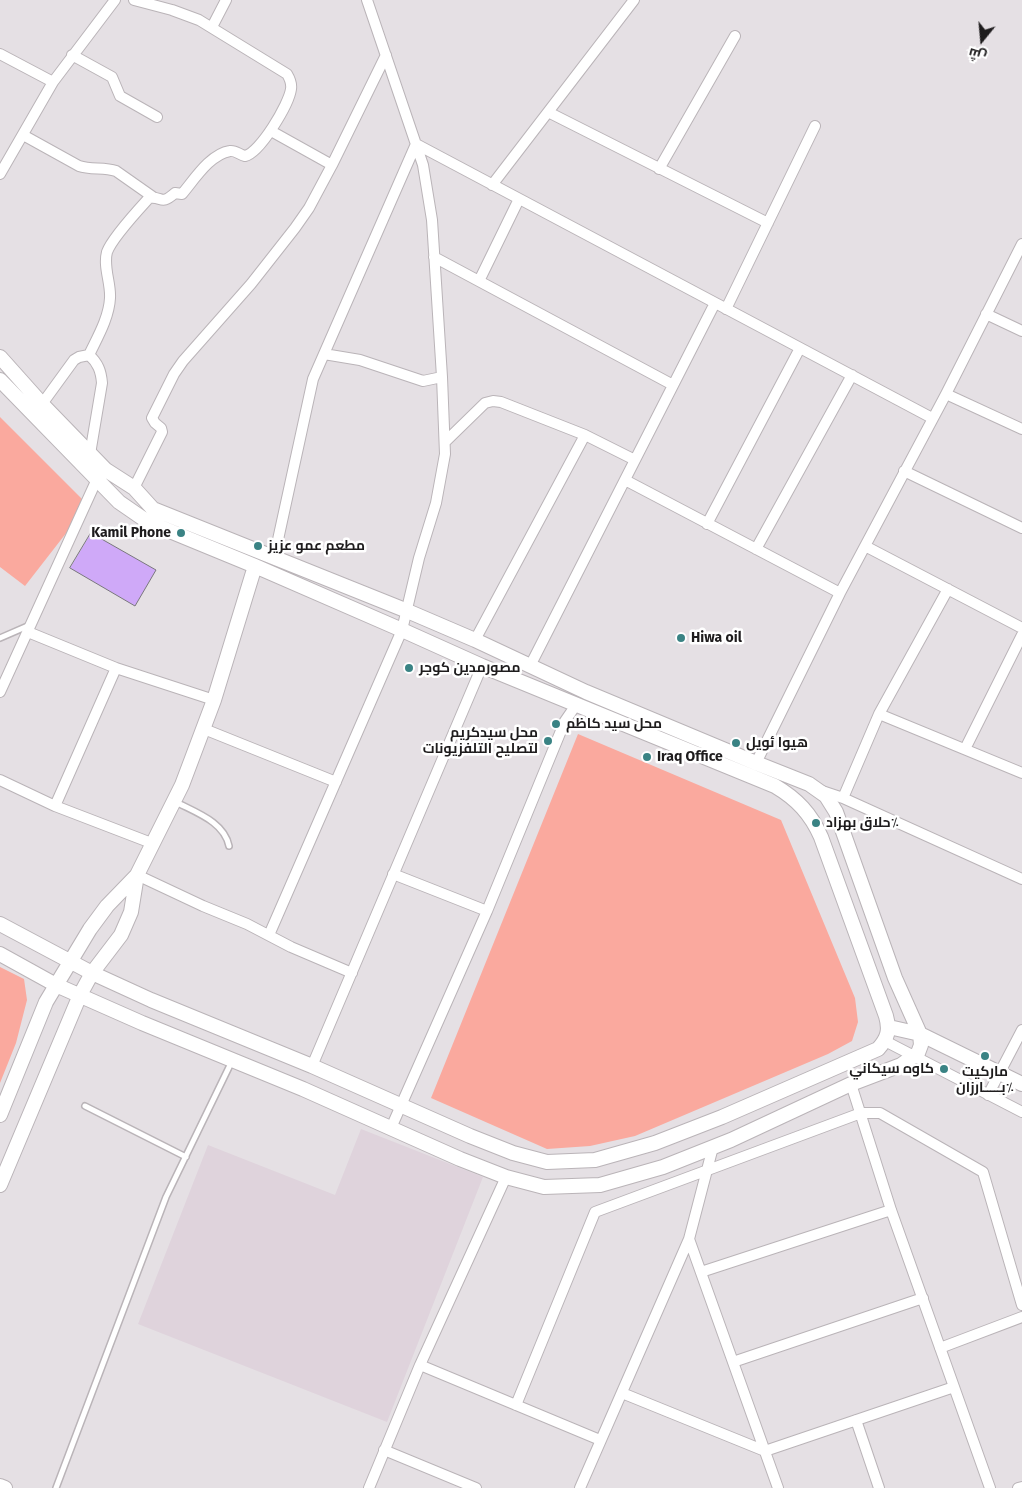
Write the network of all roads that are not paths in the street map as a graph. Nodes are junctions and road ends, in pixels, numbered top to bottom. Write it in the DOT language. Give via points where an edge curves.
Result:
graph roads {
  1 [pos="115,0"];
  2 [pos="134,0"];
  3 [pos="226,0"];
  4 [pos="367,0"];
  5 [pos="634,0"];
  6 [pos="212,27"];
  7 [pos="735,36"];
  8 [pos="0,54"];
  9 [pos="72,55"];
  10 [pos="386,55"];
  11 [pos="53,82"];
  12 [pos="548,112"];
  13 [pos="157,116"];
  14 [pos="815,126"];
  15 [pos="271,131"];
  16 [pos="23,135"];
  17 [pos="416,144"];
  18 [pos="332,165"];
  19 [pos="659,169"];
  20 [pos="0,174"];
  21 [pos="492,185"];
  22 [pos="153,197"];
  23 [pos="520,199"];
  24 [pos="768,223"];
  25 [pos="1022,244"];
  26 [pos="434,257"];
  27 [pos="479,281"];
  28 [pos="715,303"];
  29 [pos="726,309"];
  30 [pos="986,314"];
  31 [pos="1022,331"];
  32 [pos="800,348"];
  33 [pos="324,354"];
  34 [pos="89,356"];
  35 [pos="0,358"];
  36 [pos="852,375"];
  37 [pos="442,377"];
  38 [pos="0,380"];
  39 [pos="673,386"];
  40 [pos="946,394"];
  41 [pos="42,404"];
  42 [pos="932,418"];
  43 [pos="1022,429"];
  44 [pos="585,435"];
  45 [pos="445,442"];
  46 [pos="90,454"];
  47 [pos="635,460"];
  48 [pos="904,471"];
  49 [pos="97,479"];
  50 [pos="625,480"];
  51 [pos="134,488"];
  52 [pos="707,524"];
  53 [pos="1022,528"];
  54 [pos="864,546"];
  55 [pos="756,549"];
  56 [pos="274,558"];
  57 [pos="255,566"];
  58 [pos="948,589"];
  59 [pos="840,593"];
  60 [pos="406,610"];
  61 [pos="30,628"];
  62 [pos="1022,628"];
  63 [pos="402,630"];
  64 [pos="1022,635"];
  65 [pos="0,638"];
  66 [pos="475,640"];
  67 [pos="482,666"];
  68 [pos="530,666"];
  69 [pos="116,668"];
  70 [pos="0,692"];
  71 [pos="214,700"];
  72 [pos="576,706"];
  73 [pos="879,714"];
  74 [pos="204,729"];
  75 [pos="965,749"];
  76 [pos="756,763"];
  77 [pos="1022,773"];
  78 [pos="0,780"];
  79 [pos="336,782"];
  80 [pos="819,790"];
  81 [pos="843,798"];
  82 [pos="174,801"];
  83 [pos="55,806"];
  84 [pos="154,844"];
  85 [pos="229,846"];
  86 [pos="394,874"];
  87 [pos="137,875"];
  88 [pos="1022,879"];
  89 [pos="487,910"];
  90 [pos="0,924"];
  91 [pos="269,935"];
  92 [pos="0,954"];
  93 [pos="70,961"];
  94 [pos="92,973"];
  95 [pos="352,973"];
  96 [pos="56,985"];
  97 [pos="80,995"];
  98 [pos="889,1027"];
  99 [pos="1022,1030"];
  100 [pos="920,1034"];
  101 [pos="885,1041"];
  102 [pos="915,1056"];
  103 [pos="232,1061"];
  104 [pos="312,1066"];
  105 [pos="1000,1073"];
  106 [pos="851,1084"];
  107 [pos="1022,1084"];
  108 [pos="988,1095"];
  109 [pos="401,1105"];
  110 [pos="86,1106"];
  111 [pos="1022,1112"];
  112 [pos="861,1113"];
  113 [pos="0,1115"];
  114 [pos="391,1128"];
  115 [pos="713,1147"];
  116 [pos="186,1157"];
  117 [pos="708,1168"];
  118 [pos="506,1177"];
  119 [pos="0,1185"];
  120 [pos="891,1210"];
  121 [pos="689,1239"];
  122 [pos="701,1272"];
  123 [pos="922,1298"];
  124 [pos="1022,1305"];
  125 [pos="1022,1317"];
  126 [pos="940,1348"];
  127 [pos="733,1362"];
  128 [pos="420,1365"];
  129 [pos="954,1387"];
  130 [pos="622,1393"];
  131 [pos="516,1405"];
  132 [pos="856,1420"];
  133 [pos="600,1440"];
  134 [pos="384,1450"];
  135 [pos="765,1451"];
  136 [pos="0,1486"];
  137 [pos="1022,1487"];
  138 [pos="5,1488"];
  139 [pos="56,1488"];
  140 [pos="369,1488"];
  141 [pos="476,1488"];
  142 [pos="580,1488"];
  143 [pos="778,1488"];
  144 [pos="879,1488"];
  145 [pos="990,1488"];
  146 [pos="1018,1488"];
  1 -- 9 [label="street"];
  2 -- 6 [label="street" via="186,14"];
  3 -- 6 [label="street"];
  4 -- 10 [label="street"];
  5 -- 12 [label="street"];
  6 -- 15 [label="street" via="289,78 291,91"];
  7 -- 19 [label="street"];
  8 -- 11 [label="street"];
  9 -- 11 [label="street"];
  9 -- 13 [label="street" via="112,77 120,96"];
  10 -- 17 [label="street"];
  10 -- 18 [label="street"];
  11 -- 16 [label="street"];
  12 -- 19 [label="street"];
  12 -- 21 [label="street"];
  14 -- 24 [label="street"];
  15 -- 18 [label="street"];
  15 -- 22 [label="street" via="249,155 228,151 208,163 182,194 175,193 164,200"];
  16 -- 20 [label="street"];
  16 -- 22 [label="street" via="79,166 116,171"];
  17 -- 21 [label="street"];
  17 -- 26 [label="street" via="423,165 432,220"];
  17 -- 33 [label="street"];
  18 -- 51 [label="street" via="309,208 281,247 174,374 152,418 162,432"];
  19 -- 24 [label="street"];
  21 -- 23 [label="street"];
  22 -- 34 [label="street" via="109,247 106,264 109,307"];
  23 -- 27 [label="street"];
  23 -- 28 [label="street"];
  24 -- 29 [label="street"];
  25 -- 30 [label="street"];
  26 -- 27 [label="street"];
  26 -- 37 [label="street"];
  27 -- 39 [label="street"];
  28 -- 29 [label="street"];
  28 -- 39 [label="street"];
  29 -- 32 [label="street"];
  30 -- 31 [label="street"];
  30 -- 40 [label="street"];
  32 -- 36 [label="street"];
  32 -- 52 [label="street"];
  33 -- 37 [label="street" via="360,360 423,381"];
  33 -- 56 [label="street" via="313,379"];
  34 -- 41 [label="street" via="79,357 69,364"];
  34 -- 46 [label="street" via="99,368 102,383"];
  35 -- 41 [label="main road"];
  36 -- 42 [label="street"];
  36 -- 55 [label="street"];
  37 -- 45 [label="street"];
  38 -- 49 [label="main road"];
  39 -- 47 [label="street"];
  40 -- 42 [label="street"];
  40 -- 43 [label="street"];
  41 -- 46 [label="main road"];
  42 -- 48 [label="street"];
  44 -- 45 [label="street" via="493,401 485,403"];
  44 -- 47 [label="street"];
  44 -- 66 [label="street"];
  45 -- 60 [label="street" via="436,503"];
  46 -- 51 [label="main road" via="106,470"];
  47 -- 50 [label="street"];
  48 -- 53 [label="street"];
  48 -- 54 [label="street"];
  49 -- 57 [label="main road" via="119,502 148,522"];
  49 -- 61 [label="street"];
  50 -- 52 [label="street"];
  50 -- 68 [label="street"];
  51 -- 56 [label="main road" via="152,509"];
  52 -- 55 [label="street"];
  54 -- 58 [label="street"];
  54 -- 59 [label="street"];
  55 -- 59 [label="street"];
  56 -- 60 [label="main road"];
  57 -- 63 [label="main road"];
  57 -- 71 [label="main road"];
  58 -- 62 [label="street"];
  58 -- 73 [label="street"];
  59 -- 76 [label="street"];
  60 -- 63 [label="street"];
  60 -- 66 [label="main road"];
  61 -- 65 [label="lane"];
  61 -- 69 [label="street"];
  61 -- 70 [label="street"];
  63 -- 67 [label="main road"];
  63 -- 79 [label="street"];
  64 -- 75 [label="street"];
  66 -- 68 [label="main road"];
  67 -- 72 [label="main road"];
  67 -- 86 [label="street"];
  68 -- 76 [label="main road"];
  69 -- 71 [label="street"];
  69 -- 83 [label="street"];
  71 -- 74 [label="main road"];
  72 -- 89 [label="street" via="564,721"];
  72 -- 98 [label="main road" via="775,786 798,802 821,837"];
  73 -- 75 [label="street"];
  73 -- 81 [label="street"];
  74 -- 79 [label="street"];
  74 -- 82 [label="main road"];
  75 -- 77 [label="street"];
  76 -- 80 [label="main road"];
  78 -- 83 [label="street"];
  79 -- 91 [label="street"];
  80 -- 81 [label="street"];
  80 -- 100 [label="main road" via="836,812 895,978"];
  81 -- 88 [label="street"];
  82 -- 84 [label="main road"];
  82 -- 85 [label="lane" via="215,823 227,836"];
  83 -- 84 [label="street"];
  84 -- 87 [label="main road"];
  86 -- 89 [label="street"];
  86 -- 95 [label="street"];
  87 -- 91 [label="street"];
  87 -- 93 [label="main road" via="107,906"];
  87 -- 94 [label="main road" via="131,912 121,935"];
  89 -- 109 [label="street"];
  90 -- 93 [label="main road"];
  91 -- 95 [label="street"];
  92 -- 96 [label="main road"];
  93 -- 94 [label="main road"];
  93 -- 96 [label="main road"];
  94 -- 97 [label="main road"];
  94 -- 104 [label="main road"];
  95 -- 104 [label="street"];
  96 -- 97 [label="main road"];
  96 -- 113 [label="main road"];
  97 -- 103 [label="main road"];
  97 -- 119 [label="main road"];
  98 -- 100 [label="main road"];
  98 -- 101 [label="main road"];
  99 -- 105 [label="street"];
  100 -- 102 [label="main road" via="921,1045"];
  100 -- 105 [label="main road"];
  101 -- 102 [label="street"];
  101 -- 109 [label="main road" via="878,1048 722,1117 655,1143 595,1160 547,1162 522,1156"];
  102 -- 106 [label="main road" via="894,1069"];
  102 -- 108 [label="street"];
  103 -- 114 [label="main road"];
  103 -- 116 [label="lane"];
  104 -- 109 [label="main road"];
  105 -- 107 [label="main road"];
  105 -- 108 [label="street"];
  106 -- 112 [label="street"];
  106 -- 115 [label="main road"];
  108 -- 111 [label="street"];
  109 -- 114 [label="street"];
  110 -- 116 [label="lane"];
  112 -- 117 [label="street"];
  112 -- 120 [label="street"];
  112 -- 124 [label="street" via="880,1113 983,1172"];
  114 -- 118 [label="main road"];
  115 -- 117 [label="street"];
  115 -- 118 [label="main road" via="663,1167 600,1185 544,1187"];
  116 -- 139 [label="lane" via="166,1197"];
  117 -- 121 [label="street"];
  117 -- 131 [label="street" via="594,1212"];
  118 -- 128 [label="street"];
  120 -- 122 [label="street"];
  120 -- 123 [label="street"];
  121 -- 122 [label="street"];
  121 -- 130 [label="street"];
  122 -- 127 [label="street"];
  123 -- 126 [label="street"];
  123 -- 127 [label="street"];
  125 -- 126 [label="street"];
  126 -- 129 [label="street"];
  127 -- 135 [label="street"];
  128 -- 131 [label="street"];
  128 -- 134 [label="street"];
  129 -- 132 [label="street"];
  129 -- 145 [label="street"];
  130 -- 133 [label="street"];
  130 -- 135 [label="street"];
  131 -- 133 [label="street"];
  132 -- 135 [label="street"];
  132 -- 144 [label="street"];
  133 -- 142 [label="street"];
  134 -- 140 [label="street"];
  134 -- 141 [label="street"];
  135 -- 143 [label="street"];
  136 -- 138 [label="main road"];
  137 -- 146 [label="street"];
}
